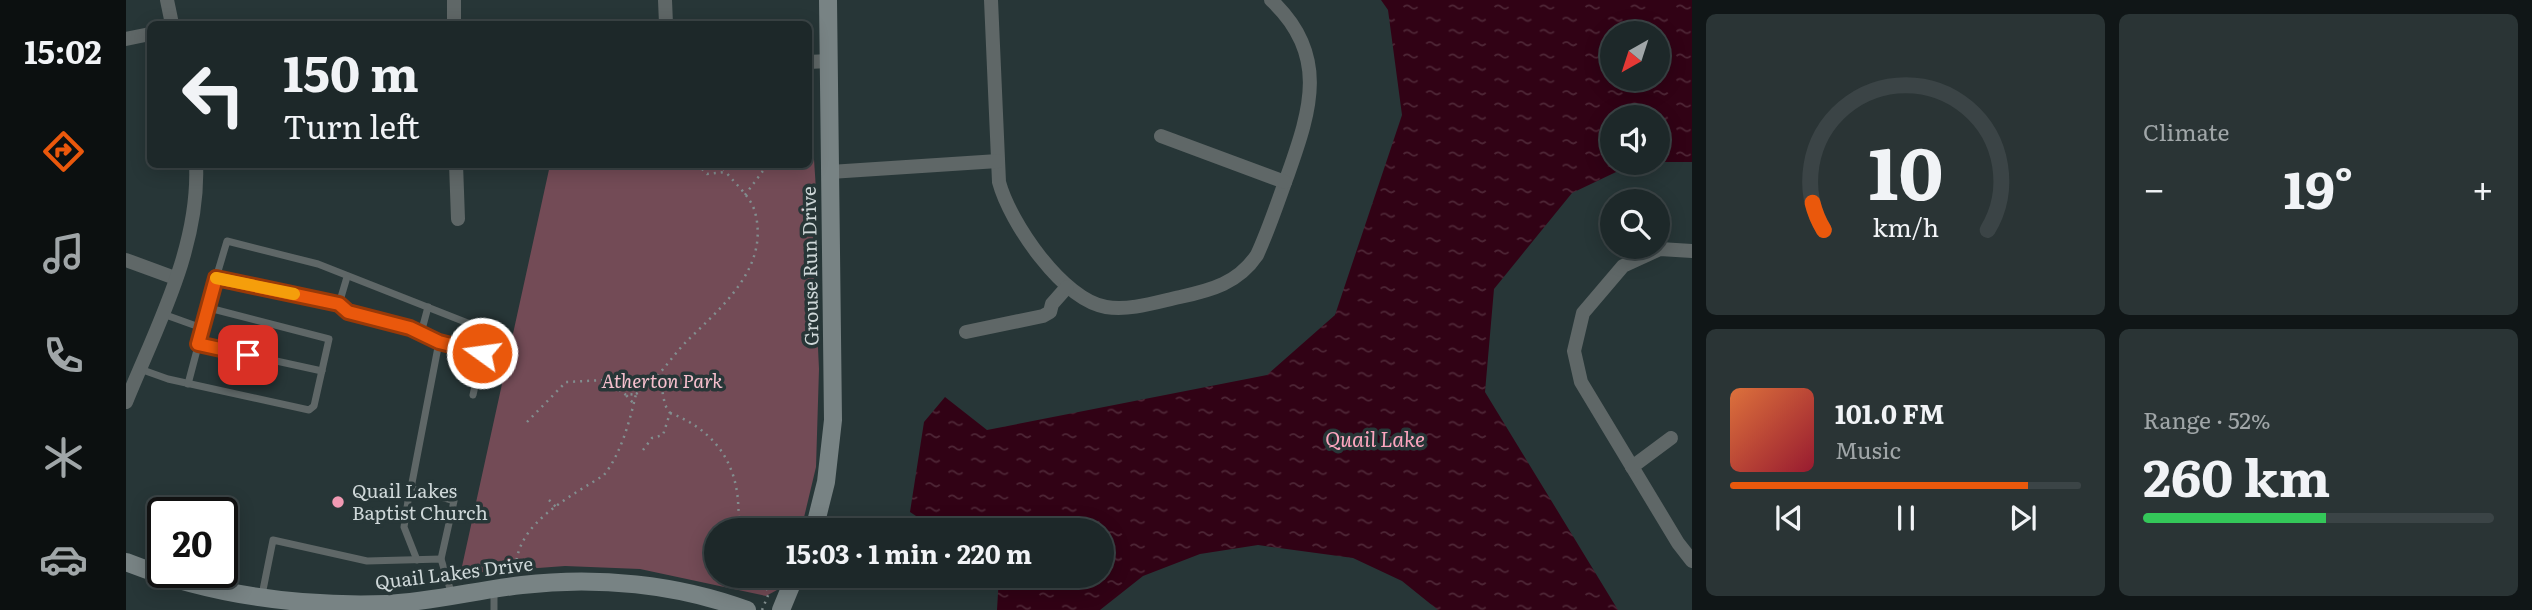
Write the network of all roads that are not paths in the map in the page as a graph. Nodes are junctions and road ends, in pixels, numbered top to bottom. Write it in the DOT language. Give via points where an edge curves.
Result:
graph roads {
  1 [pos="167,0"];
  2 [pos="454,0"];
  3 [pos="665,0"];
  4 [pos="828,0"];
  5 [pos="991,0"];
  6 [pos="1271,0"];
  7 [pos="171,21"];
  8 [pos="454,21"];
  9 [pos="666,21"];
  10 [pos="147,35"];
  11 [pos="126,39"];
  12 [pos="829,61"];
  13 [pos="812,62"];
  14 [pos="1161,136"];
  15 [pos="998,161"];
  16 [pos="195,168"];
  17 [pos="456,168"];
  18 [pos="830,172"];
  19 [pos="1285,182"];
  20 [pos="458,219"];
  21 [pos="1692,251"];
  22 [pos="126,260"];
  23 [pos="347,277"];
  24 [pos="175,278"];
  25 [pos="216,278"];
  26 [pos="1067,288"];
  27 [pos="339,304"];
  28 [pos="428,307"];
  29 [pos="209,308"];
  30 [pos="161,314"];
  31 [pos="202,328"];
  32 [pos="966,332"];
  33 [pos="421,334"];
  34 [pos="439,342"];
  35 [pos="198,344"];
  36 [pos="482,353"];
  37 [pos="322,370"];
  38 [pos="134,374"];
  39 [pos="188,384"];
  40 [pos="473,395"];
  41 [pos="126,402"];
  42 [pos="1671,438"];
  43 [pos="1632,467"];
  44 [pos="411,488"];
  45 [pos="817,518"];
  46 [pos="441,559"];
  47 [pos="417,560"];
  48 [pos="1692,561"];
  49 [pos="126,562"];
  50 [pos="494,588"];
  51 [pos="790,588"];
  52 [pos="452,596"];
  53 [pos="261,599"];
  54 [pos="321,607"];
  55 [pos="494,610"];
  56 [pos="747,610"];
  57 [pos="781,610"];
  1 -- 7 [label="street"];
  2 -- 8 [label="street"];
  3 -- 9 [label="street"];
  4 -- 12 [label="main road, Grouse Run Drive"];
  5 -- 15 [label="street"];
  6 -- 19 [label="street" via="1299,37 1311,82 1306,122"];
  10 -- 11 [label="street"];
  12 -- 13 [label="street"];
  12 -- 18 [label="main road, Grouse Run Drive"];
  14 -- 19 [label="street"];
  15 -- 18 [label="street"];
  15 -- 26 [label="street" via="999,182 1009,211"];
  16 -- 24 [label="street" via="193,218"];
  17 -- 20 [label="street"];
  18 -- 45 [label="main road, Grouse Run Drive" via="833,421"];
  19 -- 26 [label="street" via="1257,255 1244,272 1223,285 1118,308 1096,305"];
  21 -- 43 [label="street" via="1660,249 1632,259 1612,277 1579,323 1574,351 1577,371"];
  22 -- 24 [label="street"];
  23 -- 25 [label="lane" via="318,264 227,241"];
  23 -- 27 [label="lane"];
  23 -- 28 [label="lane"];
  24 -- 30 [label="street"];
  25 -- 27 [label="lane"];
  25 -- 29 [label="lane"];
  26 -- 32 [label="street" via="1043,316"];
  27 -- 33 [label="lane" via="348,312"];
  28 -- 33 [label="lane"];
  28 -- 36 [label="lane" via="487,332"];
  29 -- 31 [label="lane"];
  29 -- 37 [label="lane" via="329,339"];
  30 -- 31 [label="lane"];
  30 -- 38 [label="street"];
  31 -- 35 [label="lane"];
  33 -- 34 [label="lane"];
  34 -- 36 [label="lane"];
  34 -- 44 [label="lane"];
  35 -- 37 [label="lane"];
  35 -- 39 [label="lane"];
  36 -- 40 [label="lane"];
  37 -- 39 [label="lane" via="314,406 309,410"];
  38 -- 39 [label="lane"];
  38 -- 41 [label="street"];
  42 -- 43 [label="street"];
  43 -- 48 [label="street"];
  44 -- 46 [label="lane" via="454,501"];
  44 -- 47 [label="lane" via="404,527"];
  46 -- 47 [label="lane"];
  46 -- 52 [label="lane"];
  47 -- 53 [label="lane" via="367,561 273,540"];
  49 -- 53 [label="main road, Quail Lakes Drive" via="194,585"];
  50 -- 52 [label="main road, Quail Lakes Drive"];
  50 -- 55 [label="lane"];
  50 -- 56 [label="main road, Quail Lakes Drive" via="574,581 621,583 681,592"];
  51 -- 57 [label="main road"];
  52 -- 54 [label="main road, Quail Lakes Drive"];
  53 -- 54 [label="main road, Quail Lakes Drive"];
}
